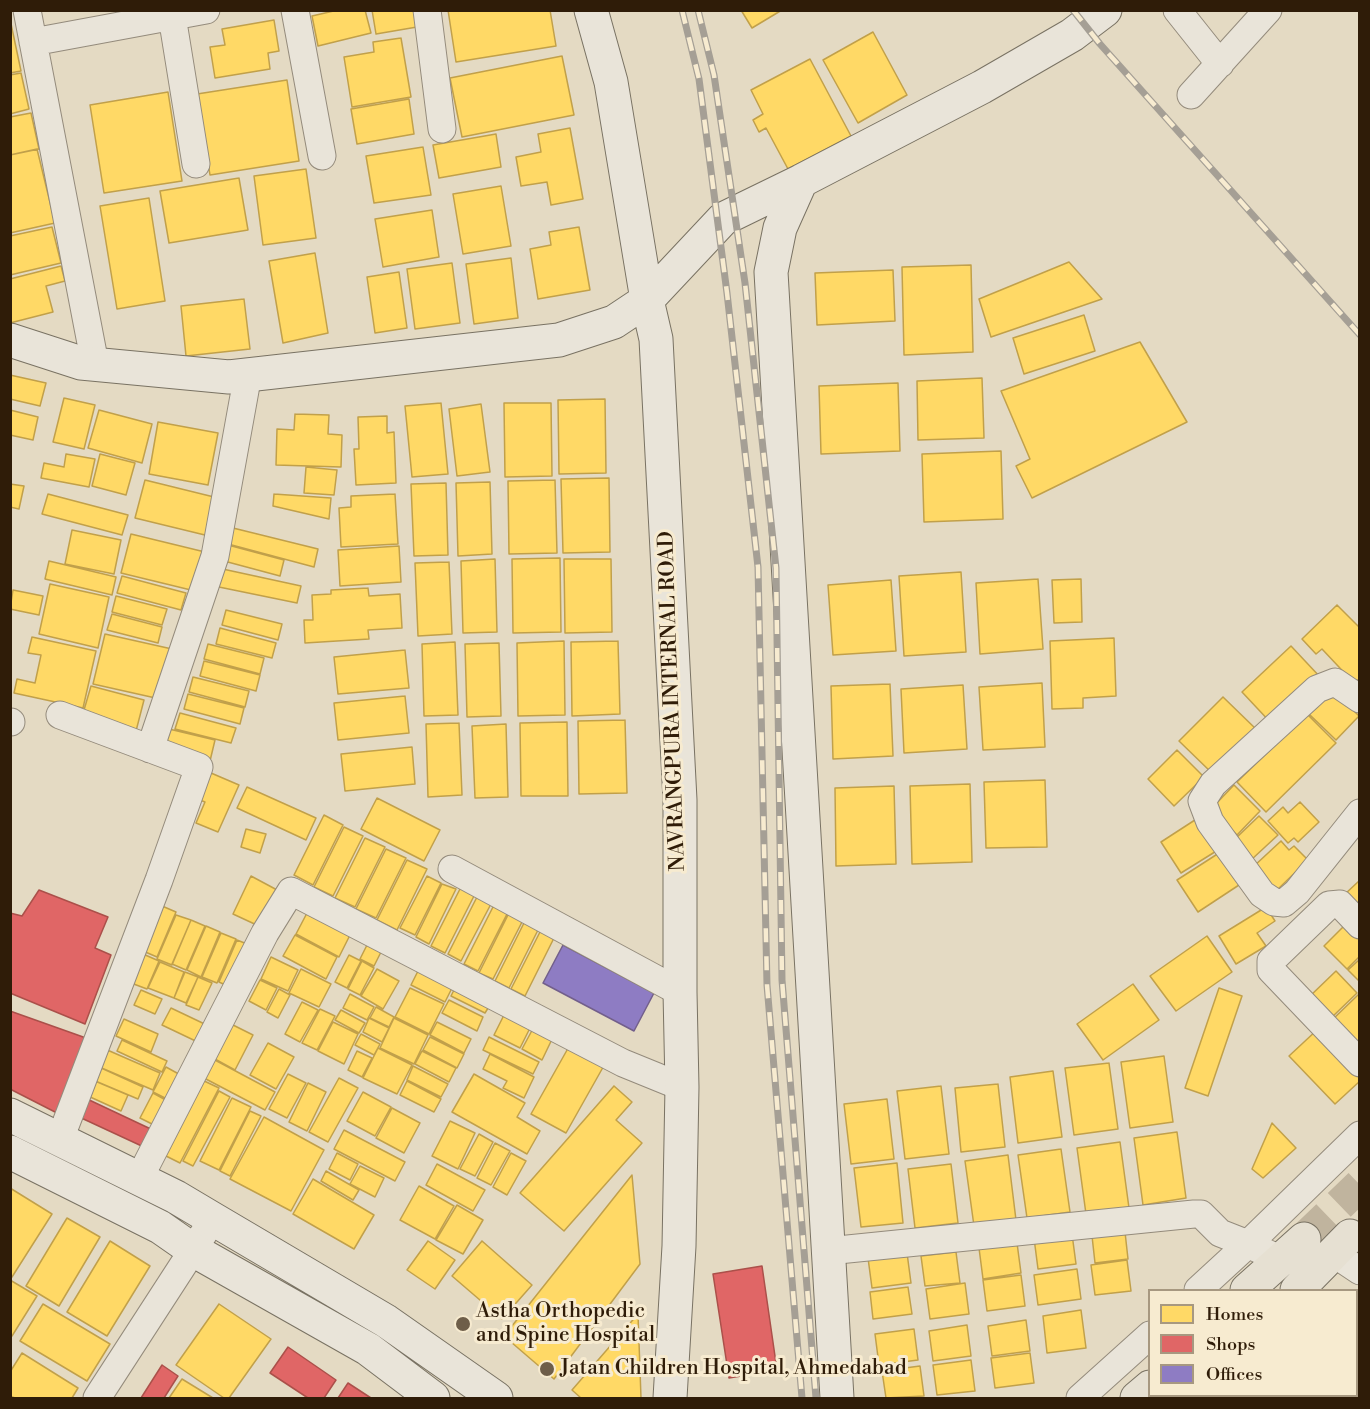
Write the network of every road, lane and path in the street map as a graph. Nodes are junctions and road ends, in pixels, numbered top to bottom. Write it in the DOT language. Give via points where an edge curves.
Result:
graph roads {
  1 [pos="27,10"];
  2 [pos="206,10"];
  3 [pos="295,10"];
  4 [pos="427,10"];
  5 [pos="591,10"];
  6 [pos="1105,10"];
  7 [pos="1177,10"];
  8 [pos="1268,10"];
  9 [pos="171,14"];
  10 [pos="33,42"];
  11 [pos="1220,64"];
  12 [pos="1191,95"];
  13 [pos="442,129"];
  14 [pos="322,156"];
  15 [pos="196,164"];
  16 [pos="801,181"];
  17 [pos="647,300"];
  18 [pos="10,340"];
  19 [pos="95,364"];
  20 [pos="248,375"];
  21 [pos="1359,699"];
  22 [pos="60,715"];
  23 [pos="150,749"];
  24 [pos="1359,813"];
  25 [pos="452,869"];
  26 [pos="1359,925"];
  27 [pos="680,992"];
  28 [pos="1359,1063"];
  29 [pos="682,1087"];
  30 [pos="10,1115"];
  31 [pos="1359,1135"];
  32 [pos="60,1139"];
  33 [pos="10,1152"];
  34 [pos="139,1179"];
  35 [pos="213,1219"];
  36 [pos="1248,1244"];
  37 [pos="1342,1244"];
  38 [pos="192,1250"];
  39 [pos="1292,1250"];
  40 [pos="828,1251"];
  41 [pos="1359,1271"];
  42 [pos="1199,1289"];
  43 [pos="1248,1289"];
  44 [pos="1298,1289"];
  45 [pos="1148,1336"];
  46 [pos="97,1398"];
  47 [pos="430,1398"];
  48 [pos="496,1398"];
  49 [pos="670,1398"];
  50 [pos="837,1398"];
  51 [pos="1080,1398"];
  1 -- 10 [label="street"];
  2 -- 9 [label="street"];
  3 -- 14 [label="street"];
  4 -- 13 [label="street"];
  5 -- 17 [label="street, NAVRANGPURA INTERNAL ROAD" via="610,82"];
  6 -- 16 [label="street" via="1072,35 982,87"];
  7 -- 11 [label="street"];
  8 -- 11 [label="street"];
  9 -- 10 [label="street"];
  9 -- 15 [label="street"];
  10 -- 19 [label="street"];
  11 -- 12 [label="street"];
  16 -- 17 [label="street" via="723,219"];
  16 -- 40 [label="street" via="780,228 771,272"];
  17 -- 20 [label="street" via="614,322 559,340"];
  17 -- 27 [label="street, NAVRANGPURA INTERNAL ROAD" via="656,339 680,800"];
  18 -- 19 [label="street"];
  19 -- 20 [label="street" via="229,377"];
  20 -- 23 [label="street" via="215,556"];
  21 -- 24 [label="street" via="1335,682 1317,689 1213,784 1202,801 1210,822 1263,894 1274,902 1284,903"];
  22 -- 23 [label="street"];
  23 -- 32 [label="street" via="199,767"];
  25 -- 27 [label="street"];
  26 -- 28 [label="street" via="1340,904 1329,905 1271,960 1271,970"];
  27 -- 29 [label="street, NAVRANGPURA INTERNAL ROAD"];
  29 -- 34 [label="street" via="623,1063 291,891"];
  29 -- 49 [label="street, NAVRANGPURA INTERNAL ROAD" via="679,1246"];
  30 -- 32 [label="street"];
  31 -- 36 [label="street"];
  32 -- 34 [label="street"];
  33 -- 38 [label="street" via="160,1227"];
  34 -- 35 [label="street"];
  35 -- 38 [label="street"];
  35 -- 48 [label="street" via="386,1321"];
  36 -- 39 [label="street"];
  36 -- 40 [label="street" via="1220,1233 1201,1215 1194,1214"];
  36 -- 42 [label="street"];
  37 -- 41 [label="street"];
  37 -- 44 [label="main road"];
  38 -- 46 [label="street"];
  38 -- 47 [label="street" via="368,1349"];
  39 -- 43 [label="main road"];
  40 -- 50 [label="street"];
  45 -- 51 [label="street"];
}
